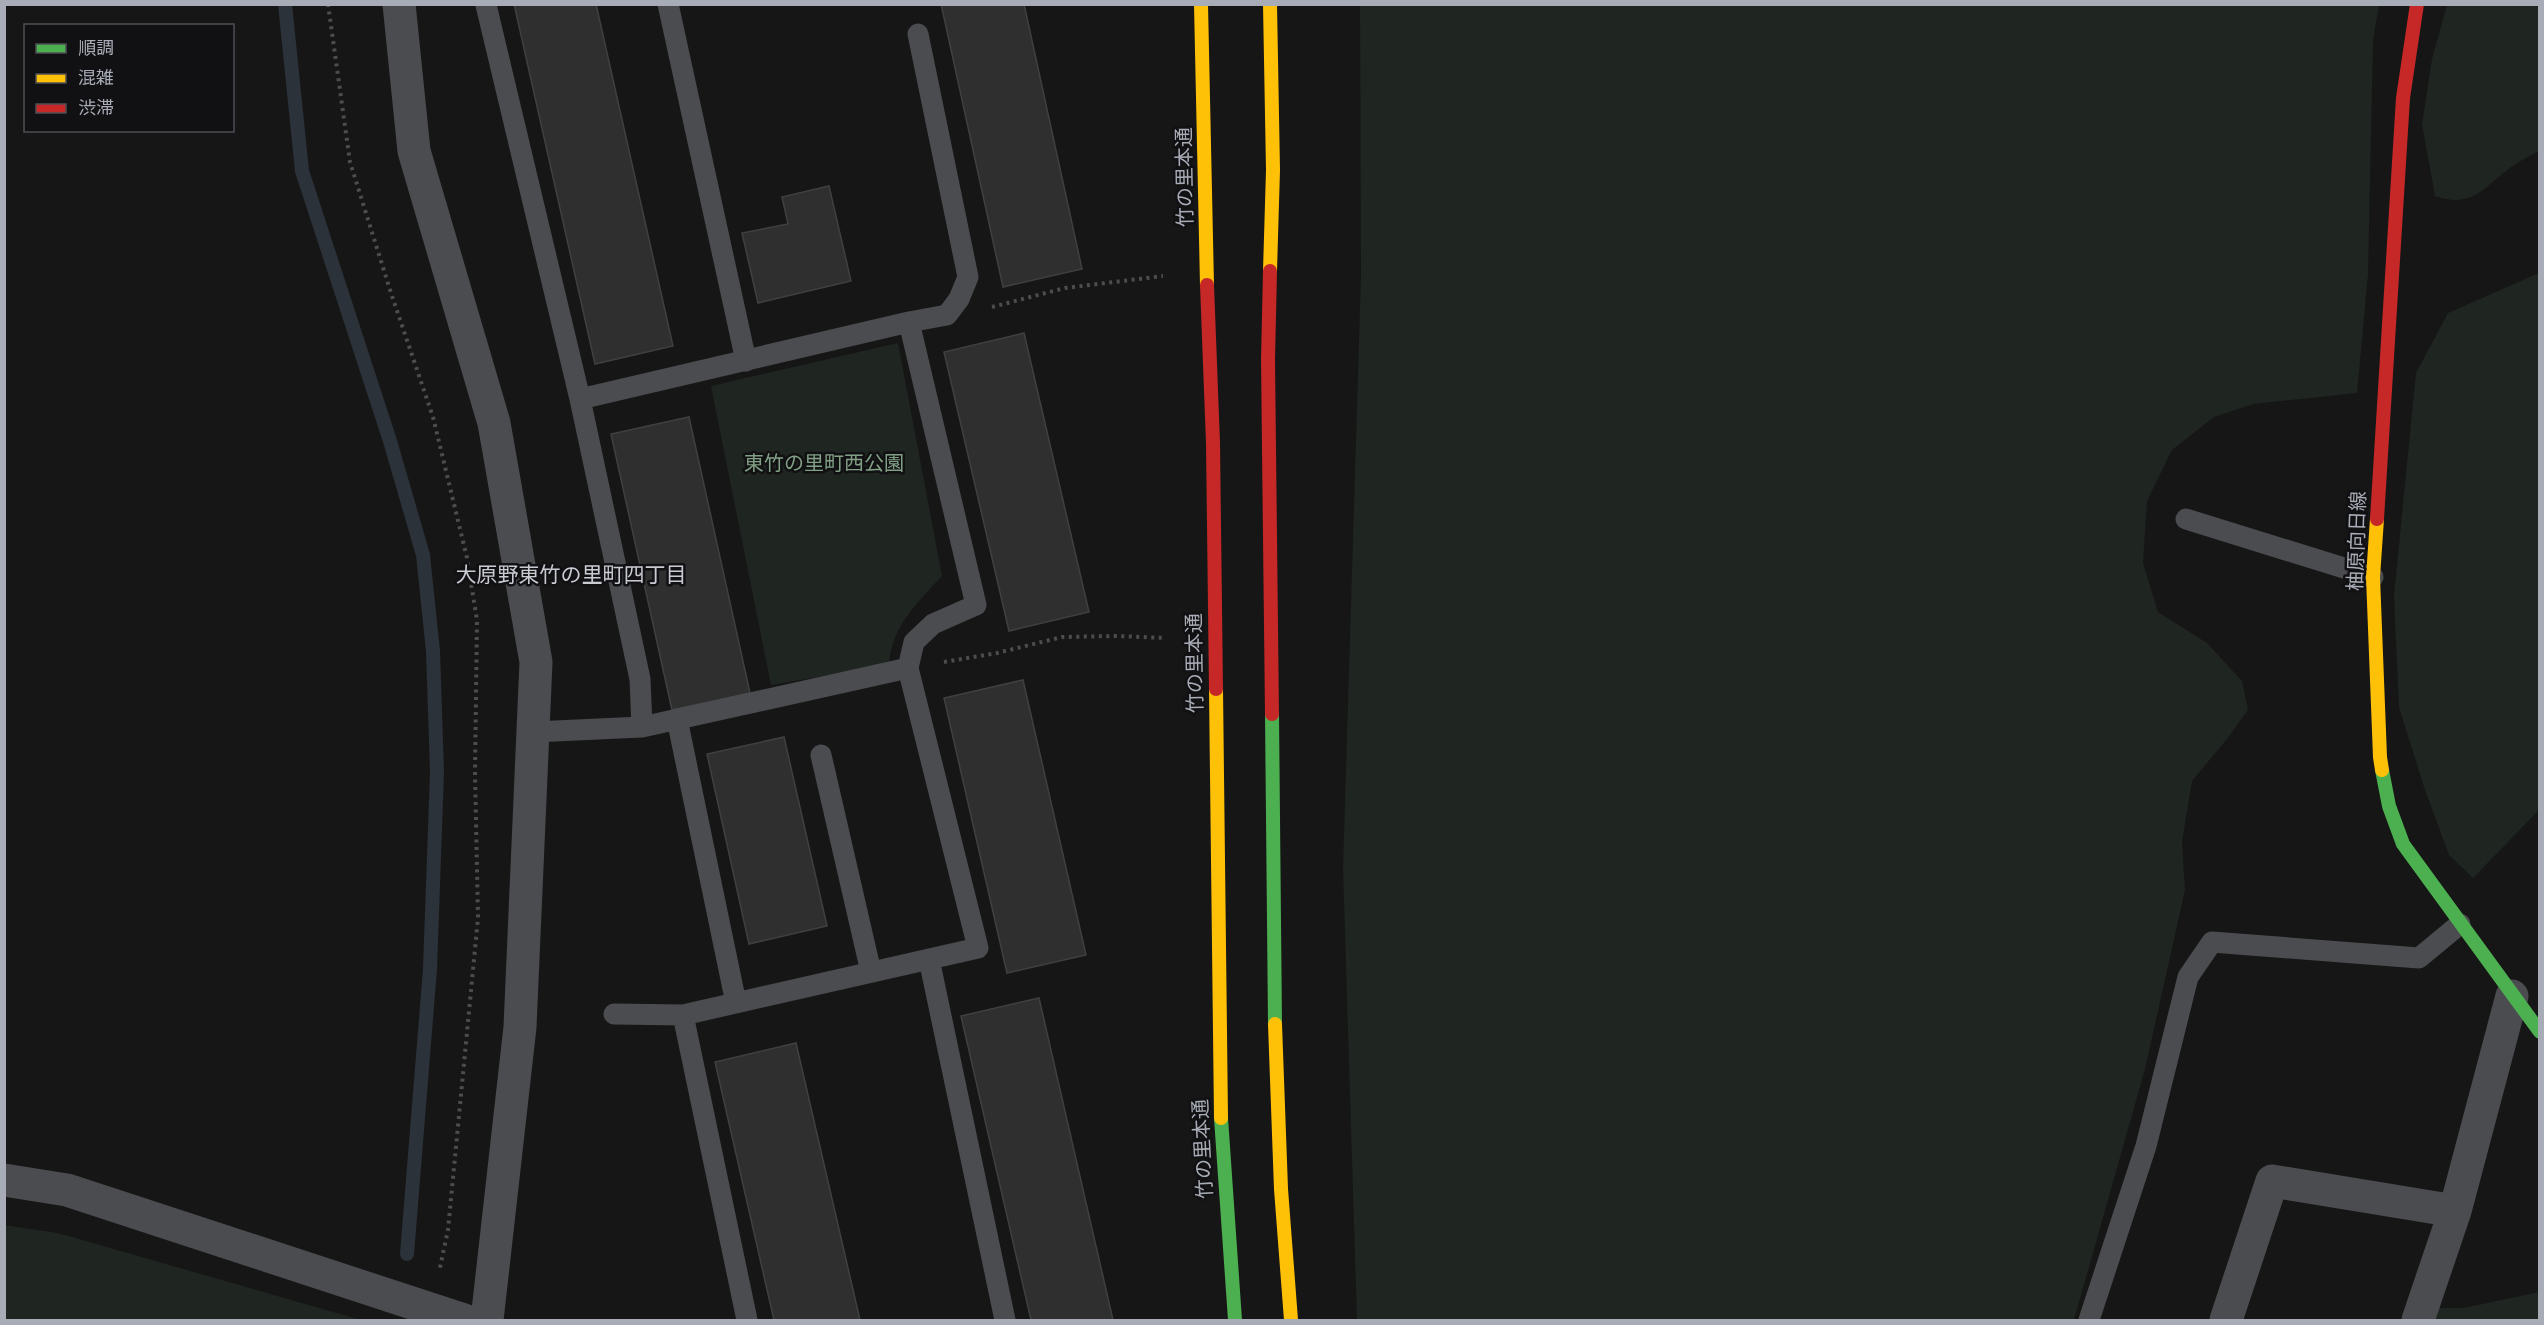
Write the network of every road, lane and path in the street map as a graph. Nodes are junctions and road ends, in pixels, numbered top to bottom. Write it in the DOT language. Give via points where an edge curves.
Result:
graph roads {
  1 [pos="328,4"];
  2 [pos="399,4"];
  3 [pos="668,4"];
  4 [pos="1201,4"];
  5 [pos="1270,4"];
  6 [pos="2417,4"];
  7 [pos="486,5"];
  8 [pos="918,34"];
  9 [pos="1163,276"];
  10 [pos="947,315"];
  11 [pos="909,322"];
  12 [pos="746,361"];
  13 [pos="580,399"];
  14 [pos="2186,519"];
  15 [pos="2373,578"];
  16 [pos="1165,638"];
  17 [pos="908,668"];
  18 [pos="677,719"];
  19 [pos="642,727"];
  20 [pos="533,732"];
  21 [pos="821,755"];
  22 [pos="2460,924"];
  23 [pos="929,959"];
  24 [pos="871,972"];
  25 [pos="2512,996"];
  26 [pos="736,1003"];
  27 [pos="614,1014"];
  28 [pos="683,1015"];
  29 [pos="2540,1032"];
  30 [pos="4,1180"];
  31 [pos="2455,1211"];
  32 [pos="438,1279"];
  33 [pos="464,1320"];
  34 [pos="487,1320"];
  35 [pos="747,1320"];
  36 [pos="1005,1320"];
  37 [pos="1235,1320"];
  38 [pos="1291,1320"];
  39 [pos="2089,1320"];
  40 [pos="2226,1320"];
  41 [pos="2418,1320"];
  1 -- 32 [label="path" via="350,162 433,417 467,558 477,620 478,918 448,1230"];
  2 -- 20 [label="street" via="414,151 494,423 536,662"];
  3 -- 12 [label="lane"];
  4 -- 37 [label="street, 竹の里本通" via="1213,443 1221,1115"];
  5 -- 38 [label="street" via="1268,360 1275,1020 1281,1189"];
  6 -- 15 [label="street, 柚原向日線" via="2403,98"];
  7 -- 13 [label="lane"];
  8 -- 10 [label="lane" via="968,277"];
  9 -- 10 [label="path" via="1076,286 979,311"];
  10 -- 11 [label="lane"];
  11 -- 12 [label="lane"];
  11 -- 17 [label="lane" via="976,605 933,624 914,642"];
  12 -- 13 [label="lane"];
  13 -- 19 [label="lane" via="640,679"];
  14 -- 15 [label="lane"];
  15 -- 22 [label="street, 柚原向日線" via="2380,757 2389,806 2403,844"];
  16 -- 17 [label="path" via="1062,637"];
  17 -- 18 [label="lane"];
  17 -- 23 [label="lane" via="978,948"];
  18 -- 19 [label="lane"];
  18 -- 26 [label="lane"];
  19 -- 20 [label="lane"];
  20 -- 34 [label="street" via="520,1027"];
  21 -- 24 [label="lane"];
  22 -- 25 [label="street, 柚原向日線"];
  22 -- 39 [label="lane" via="2419,958 2212,942 2188,977 2146,1146"];
  23 -- 24 [label="lane"];
  23 -- 36 [label="lane"];
  24 -- 26 [label="lane"];
  25 -- 29 [label="street, 柚原向日線"];
  25 -- 31 [label="street"];
  26 -- 28 [label="lane"];
  27 -- 28 [label="lane"];
  28 -- 35 [label="lane"];
  30 -- 33 [label="street" via="67,1190"];
  31 -- 40 [label="street" via="2272,1181"];
  31 -- 41 [label="street"];
}
